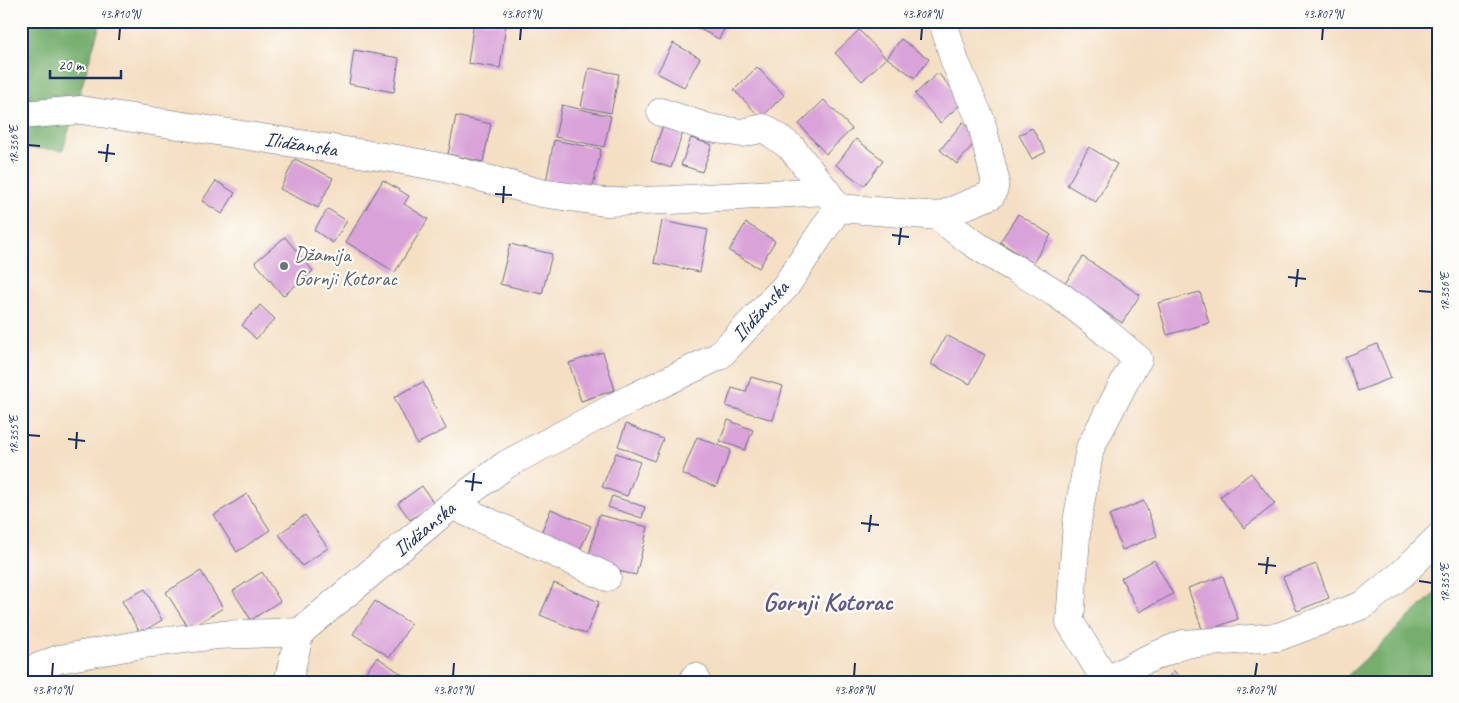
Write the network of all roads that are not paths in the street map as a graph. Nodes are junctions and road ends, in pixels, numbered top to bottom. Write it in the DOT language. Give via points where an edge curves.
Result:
graph roads {
  1 [pos="943,21"];
  2 [pos="661,112"];
  3 [pos="21,115"];
  4 [pos="832,199"];
  5 [pos="938,216"];
  6 [pos="452,505"];
  7 [pos="1438,538"];
  8 [pos="607,577"];
  9 [pos="300,632"];
  10 [pos="21,674"];
  11 [pos="1105,681"];
  12 [pos="288,682"];
  1 -- 5 [label="street, Ilidžanska" via="955,62 981,121 995,179 991,195"];
  2 -- 4 [label="street" via="709,128 742,132 764,128 790,147"];
  3 -- 4 [label="street, Ilidžanska" via="81,110 397,159 541,193 605,202"];
  4 -- 5 [label="street, Ilidžanska"];
  4 -- 6 [label="street, Ilidžanska" via="785,287 719,356 507,464"];
  5 -- 11 [label="street" via="996,258 1058,295 1138,359 1090,448 1077,522 1070,622"];
  6 -- 8 [label="street"];
  6 -- 9 [label="street, Ilidžanska"];
  7 -- 11 [label="street" via="1363,605 1278,636 1184,644"];
  9 -- 10 [label="street" via="217,635 143,644 59,659"];
  9 -- 12 [label="street"];
}
